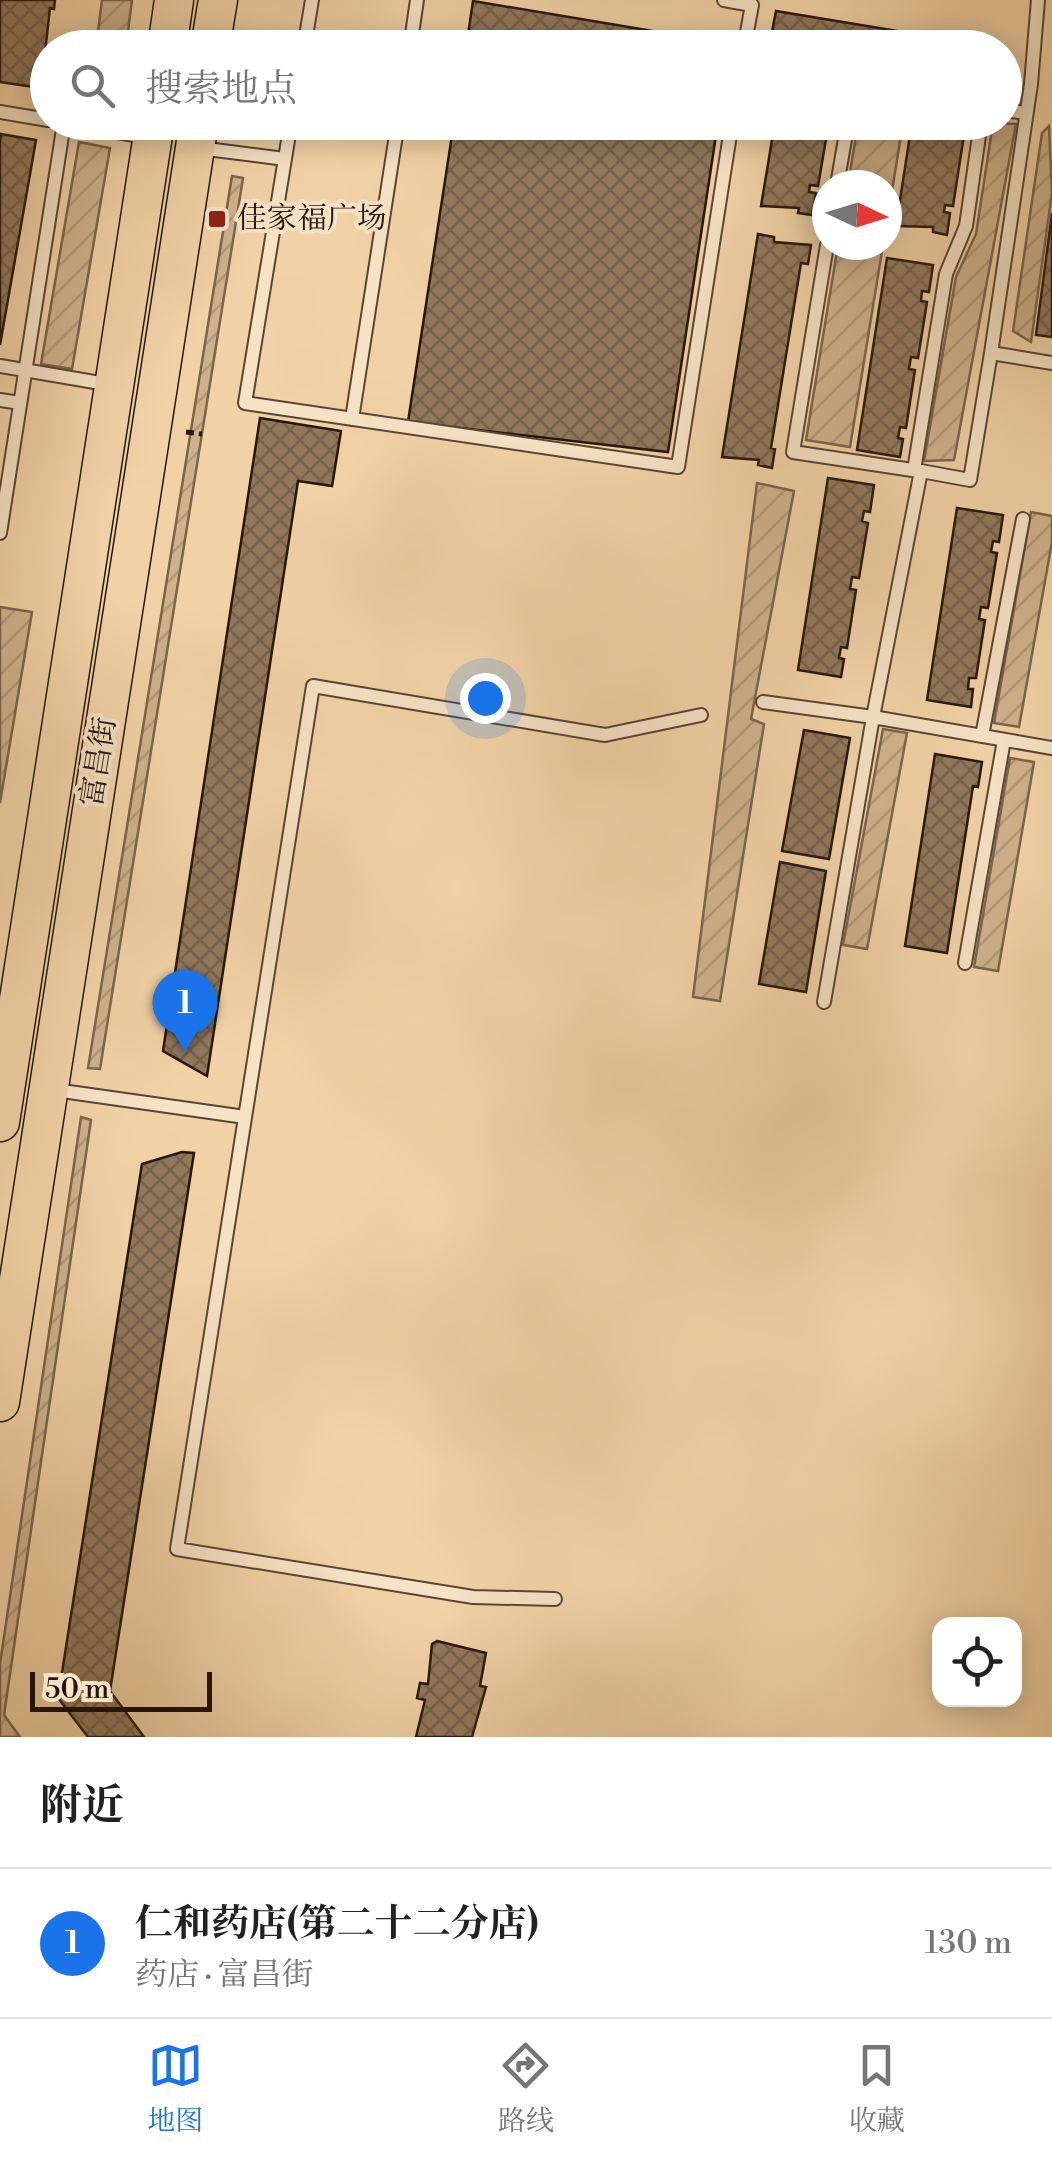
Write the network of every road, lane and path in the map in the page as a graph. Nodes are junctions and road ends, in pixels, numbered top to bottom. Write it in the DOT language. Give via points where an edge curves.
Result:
graph roads {
  1 [pos="174,0"];
  2 [pos="218,0"];
  3 [pos="312,0"];
  4 [pos="417,0"];
  5 [pos="724,0"];
  6 [pos="1038,0"];
  7 [pos="170,30"];
  8 [pos="213,30"];
  9 [pos="307,30"];
  10 [pos="413,30"];
  11 [pos="747,30"];
  12 [pos="0,112"];
  13 [pos="1022,112"];
  14 [pos="1026,112"];
  15 [pos="30,117"];
  16 [pos="59,140"];
  17 [pos="152,140"];
  18 [pos="196,140"];
  19 [pos="215,140"];
  20 [pos="289,140"];
  21 [pos="395,140"];
  22 [pos="729,140"];
  23 [pos="845,140"];
  24 [pos="979,140"];
  25 [pos="1022,140"];
  26 [pos="1022,140"];
  27 [pos="285,159"];
  28 [pos="840,170"];
  29 [pos="825,260"];
  30 [pos="991,353"];
  31 [pos="1052,364"];
  32 [pos="0,366"];
  33 [pos="25,370"];
  34 [pos="114,386"];
  35 [pos="0,400"];
  36 [pos="20,403"];
  37 [pos="352,419"];
  38 [pos="186,432"];
  39 [pos="202,434"];
  40 [pos="917,471"];
  41 [pos="1023,519"];
  42 [pos="0,533"];
  43 [pos="763,702"];
  44 [pos="700,715"];
  45 [pos="873,718"];
  46 [pos="982,736"];
  47 [pos="1004,740"];
  48 [pos="1052,748"];
  49 [pos="965,962"];
  50 [pos="824,1002"];
  51 [pos="48,1089"];
  52 [pos="245,1117"];
  53 [pos="0,1122"];
  54 [pos="0,1402"];
  55 [pos="555,1599"];
  1 -- 7 [label="main road"];
  2 -- 8 [label="main road"];
  3 -- 9 [label="lane"];
  4 -- 10 [label="lane"];
  5 -- 11 [label="lane" via="752,4"];
  6 -- 14 [label="lane"];
  12 -- 15 [label="lane"];
  13 -- 14 [label="lane"];
  14 -- 26 [label="lane"];
  16 -- 33 [label="lane"];
  17 -- 34 [label="main road, 富昌街"];
  18 -- 51 [label="main road, 富昌街"];
  19 -- 27 [label="lane"];
  20 -- 27 [label="lane"];
  21 -- 37 [label="lane"];
  22 -- 37 [label="lane" via="678,467"];
  23 -- 28 [label="lane"];
  24 -- 40 [label="lane" via="966,226 946,274"];
  25 -- 30 [label="lane"];
  27 -- 37 [label="lane" via="245,403"];
  29 -- 40 [label="lane" via="793,452"];
  30 -- 31 [label="lane"];
  30 -- 40 [label="lane" via="970,480"];
  32 -- 33 [label="lane"];
  33 -- 34 [label="lane"];
  33 -- 36 [label="lane"];
  34 -- 53 [label="main road, 富昌街"];
  35 -- 36 [label="lane"];
  36 -- 42 [label="lane"];
  38 -- 39 [label="path"];
  40 -- 45 [label="lane"];
  41 -- 46 [label="lane"];
  43 -- 45 [label="lane"];
  44 -- 52 [label="lane" via="605,735 313,686"];
  45 -- 46 [label="lane"];
  45 -- 50 [label="lane"];
  46 -- 47 [label="lane"];
  47 -- 48 [label="lane"];
  47 -- 49 [label="lane"];
  51 -- 52 [label="lane"];
  51 -- 54 [label="main road, 富昌街"];
  52 -- 55 [label="lane" via="177,1549 473,1596"];
}
